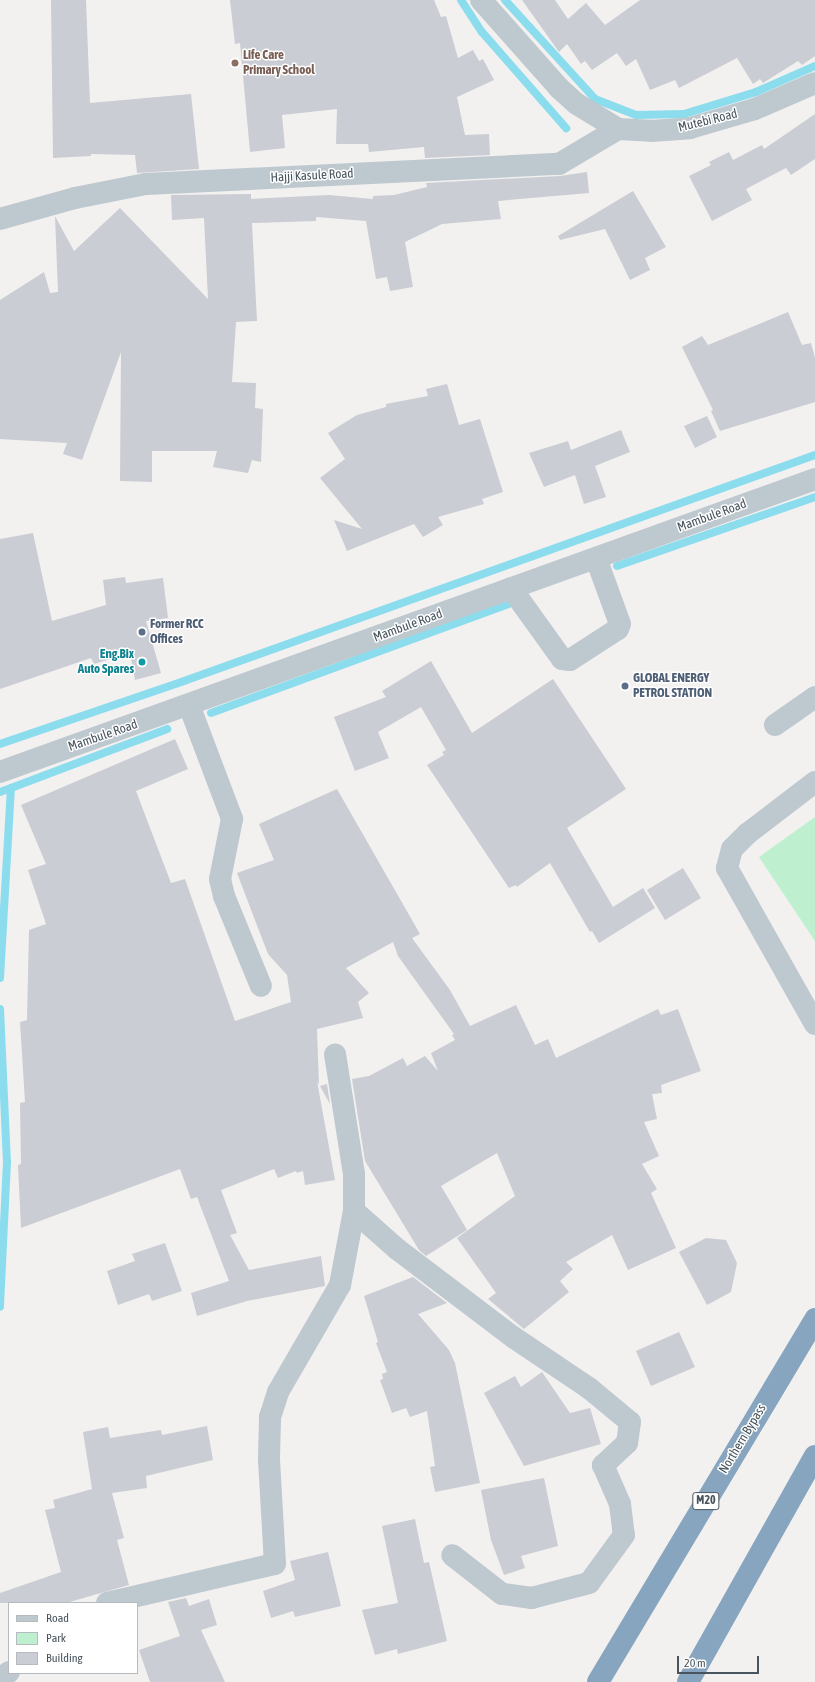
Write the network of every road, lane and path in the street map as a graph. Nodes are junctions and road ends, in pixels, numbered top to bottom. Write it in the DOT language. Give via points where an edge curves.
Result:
graph roads {
  1 [pos="481,0"];
  2 [pos="815,82"];
  3 [pos="618,129"];
  4 [pos="0,219"];
  5 [pos="815,479"];
  6 [pos="596,558"];
  7 [pos="511,588"];
  8 [pos="815,697"];
  9 [pos="189,705"];
  10 [pos="775,725"];
  11 [pos="0,772"];
  12 [pos="815,782"];
  13 [pos="261,986"];
  14 [pos="815,1024"];
  15 [pos="336,1054"];
  16 [pos="354,1211"];
  17 [pos="815,1319"];
  18 [pos="815,1456"];
  19 [pos="452,1555"];
  20 [pos="111,1602"];
  21 [pos="8,1673"];
  22 [pos="0,1680"];
  23 [pos="598,1680"];
  24 [pos="688,1682"];
  1 -- 3 [label="street, Mutebi Road" via="559,88 577,104"];
  2 -- 3 [label="street, Mutebi Road" via="755,109 690,128 651,131"];
  3 -- 4 [label="street, Hajji Kasule Road" via="559,164 146,184 75,198"];
  5 -- 6 [label="street, Mambule Road"];
  6 -- 7 [label="street, Mambule Road"];
  6 -- 7 [label="street" via="620,624 618,629 570,660 562,659"];
  7 -- 9 [label="street, Mambule Road"];
  8 -- 10 [label="street"];
  9 -- 11 [label="street, Mambule Road"];
  9 -- 13 [label="street" via="232,819 220,879 224,896"];
  12 -- 14 [label="street" via="747,834 732,849 727,868"];
  15 -- 16 [label="street" via="354,1174"];
  16 -- 19 [label="street" via="403,1253 513,1337 589,1388 630,1422 627,1443 602,1465 620,1504 624,1535 589,1583 532,1598 502,1594"];
  16 -- 20 [label="street" via="340,1285 278,1392 270,1417 269,1459 275,1564"];
  17 -- 23 [label="highway, Northern Bypass / M20"];
  18 -- 24 [label="highway"];
  21 -- 22 [label="street"];
}
